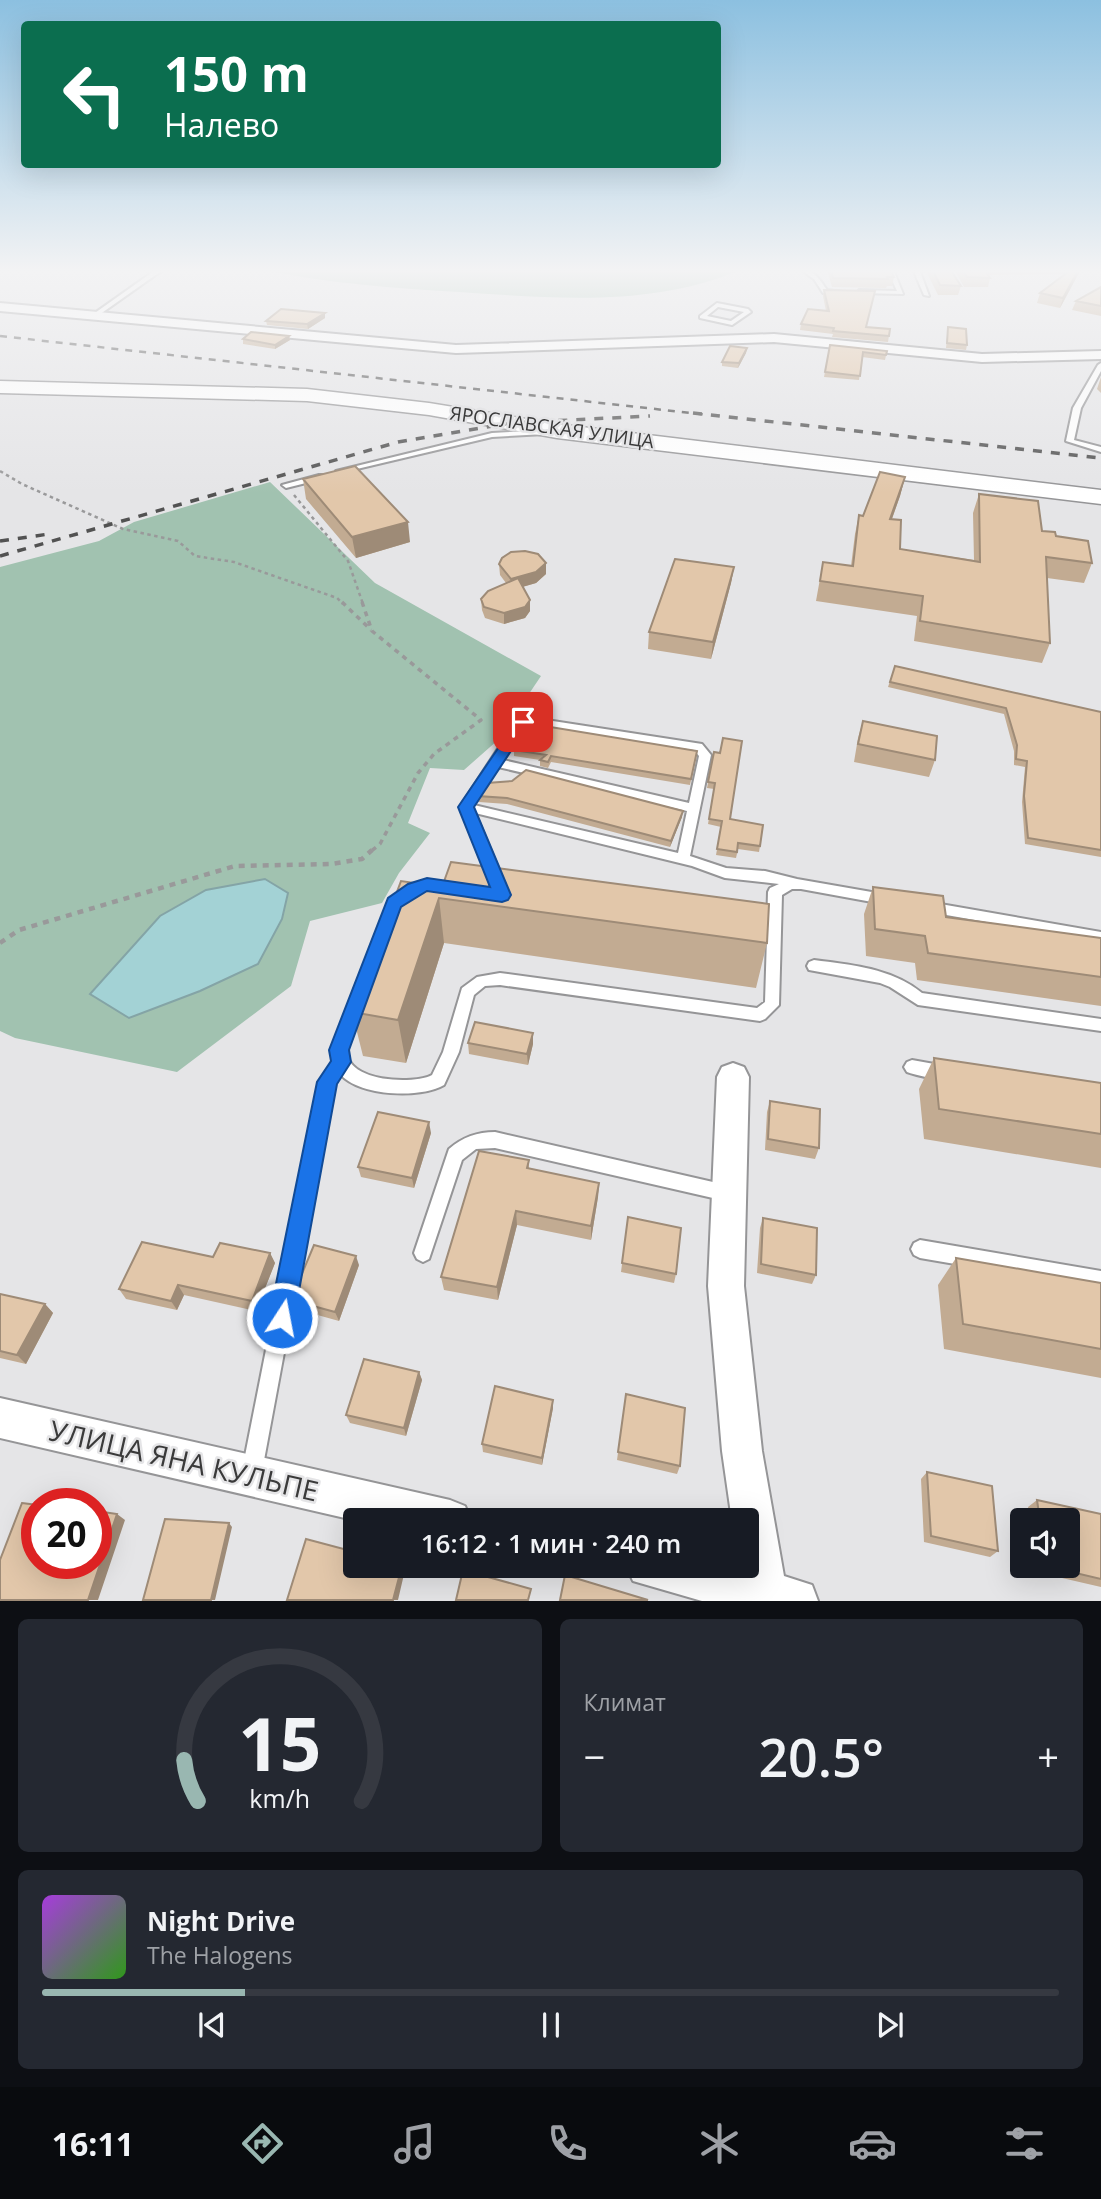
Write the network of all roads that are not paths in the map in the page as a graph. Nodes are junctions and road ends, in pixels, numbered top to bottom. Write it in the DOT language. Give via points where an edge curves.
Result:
graph roads {
  1 [pos="398,344"];
  2 [pos="606,344"];
  3 [pos="834,344"];
  4 [pos="1101,355"];
  5 [pos="1101,365"];
  6 [pos="0,387"];
  7 [pos="557,430"];
  8 [pos="1101,450"];
  9 [pos="335,473"];
  10 [pos="323,476"];
  11 [pos="286,485"];
  12 [pos="1101,497"];
  13 [pos="495,762"];
  14 [pos="466,807"];
  15 [pos="694,808"];
  16 [pos="683,860"];
  17 [pos="801,884"];
  18 [pos="404,895"];
  19 [pos="733,927"];
  20 [pos="774,932"];
  21 [pos="1101,937"];
  22 [pos="814,966"];
  23 [pos="362,989"];
  24 [pos="1101,1025"];
  25 [pos="341,1062"];
  26 [pos="912,1067"];
  27 [pos="966,1075"];
  28 [pos="733,1077"];
  29 [pos="730,1194"];
  30 [pos="920,1249"];
  31 [pos="423,1253"];
  32 [pos="1101,1280"];
  33 [pos="0,1418"];
  34 [pos="251,1475"];
  35 [pos="394,1508"];
  36 [pos="699,1578"];
  37 [pos="781,1597"];
  1 -- 2 [label="street" via="456,349"];
  3 -- 4 [label="street" via="982,358"];
  5 -- 8 [label="lane" via="1077,408 1070,441"];
  6 -- 7 [label="main road, ЯРОСЛАВСКАЯ УЛИЦА" via="307,395"];
  7 -- 9 [label="lane" via="492,435"];
  7 -- 12 [label="main road, ЯРОСЛАВСКАЯ УЛИЦА"];
  10 -- 11 [label="lane"];
  13 -- 14 [label="lane"];
  13 -- 15 [label="lane"];
  13 -- 15 [label="lane" via="520,724 527,721 698,747 705,755"];
  14 -- 16 [label="lane"];
  14 -- 18 [label="lane" via="502,895 427,885"];
  15 -- 16 [label="lane"];
  16 -- 17 [label="lane" via="725,873"];
  17 -- 20 [label="lane" via="782,886 775,892"];
  17 -- 21 [label="lane"];
  19 -- 20 [label="lane"];
  20 -- 25 [label="lane" via="772,1005 760,1015 485,979 467,992 438,1082 425,1088 355,1079"];
  22 -- 24 [label="lane" via="881,976 918,999"];
  23 -- 25 [label="lane" via="339,1050"];
  25 -- 34 [label="lane" via="327,1082"];
  26 -- 27 [label="lane"];
  28 -- 29 [label="street"];
  29 -- 31 [label="lane" via="480,1139 455,1155"];
  29 -- 37 [label="street" via="726,1286 742,1451"];
  30 -- 32 [label="lane"];
  33 -- 34 [label="street, УЛИЦА ЯНА КУЛЬПЕ"];
  34 -- 35 [label="street, УЛИЦА ЯНА КУЛЬПЕ"];
  36 -- 37 [label="street"];
}
